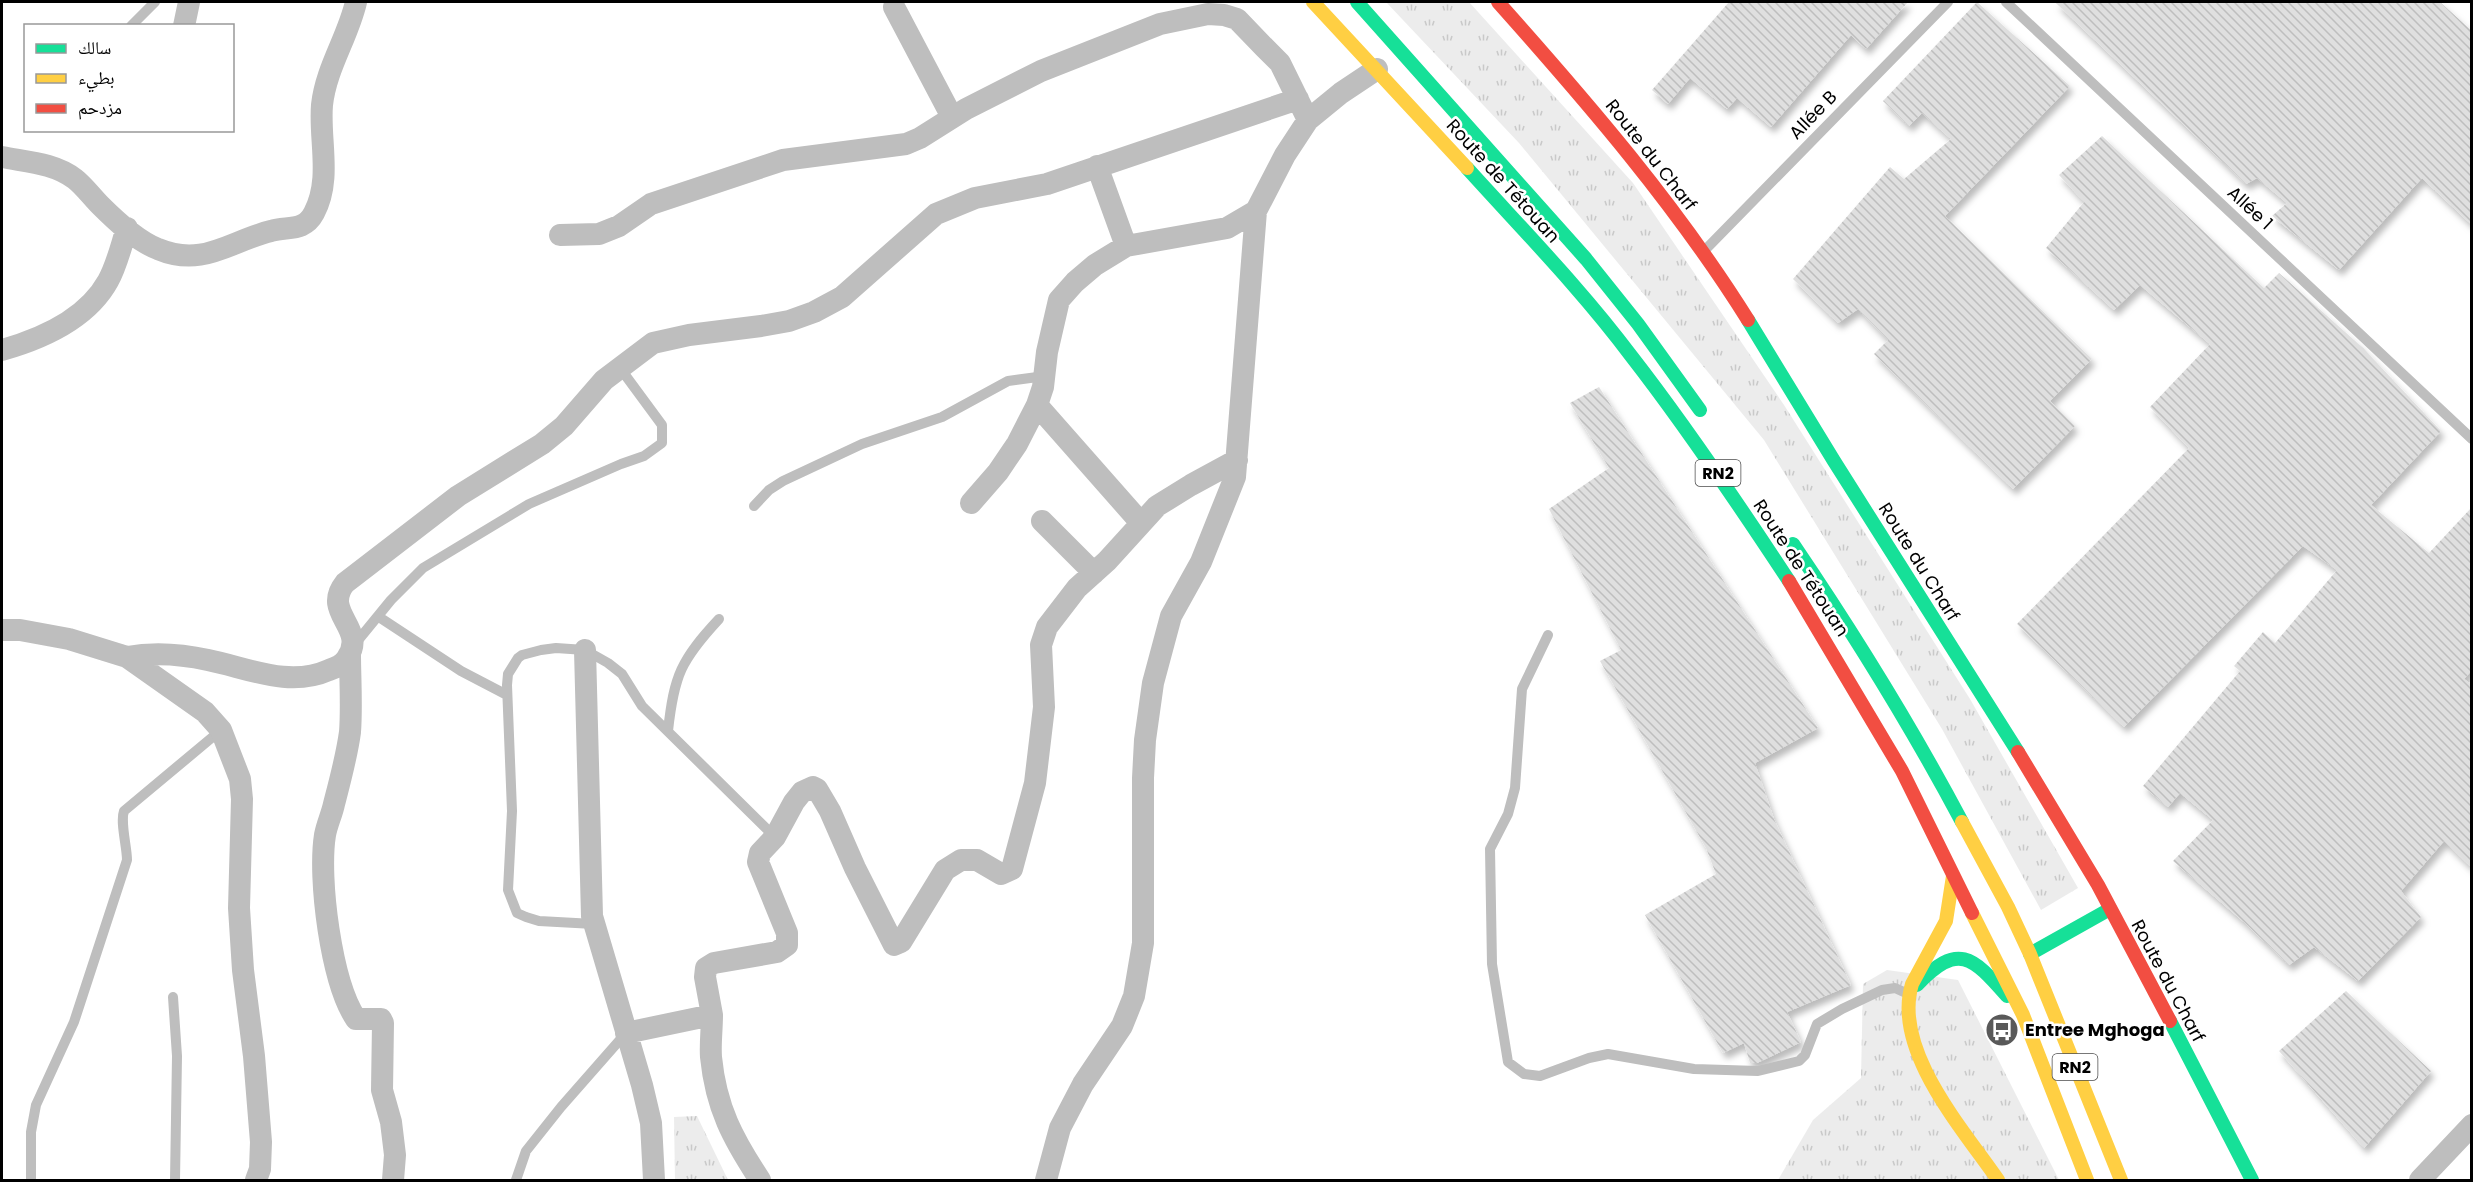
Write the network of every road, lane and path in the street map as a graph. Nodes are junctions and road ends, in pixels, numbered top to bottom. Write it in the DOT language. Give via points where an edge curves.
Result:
graph roads {
  1 [pos="155,2"];
  2 [pos="189,2"];
  3 [pos="356,2"];
  4 [pos="1313,2"];
  5 [pos="1357,2"];
  6 [pos="1498,2"];
  7 [pos="1948,2"];
  8 [pos="2006,2"];
  9 [pos="894,7"];
  10 [pos="133,24"];
  11 [pos="184,24"];
  12 [pos="1377,69"];
  13 [pos="1298,99"];
  14 [pos="952,117"];
  15 [pos="1308,120"];
  16 [pos="2,157"];
  17 [pos="1097,166"];
  18 [pos="1256,212"];
  19 [pos="127,228"];
  20 [pos="560,235"];
  21 [pos="1126,246"];
  22 [pos="1703,252"];
  23 [pos="2,350"];
  24 [pos="620,368"];
  25 [pos="1045,376"];
  26 [pos="1037,405"];
  27 [pos="1705,417"];
  28 [pos="2472,439"];
  29 [pos="1237,460"];
  30 [pos="971,503"];
  31 [pos="754,506"];
  32 [pos="1042,521"];
  33 [pos="1141,522"];
  34 [pos="1785,533"];
  35 [pos="1094,573"];
  36 [pos="379,617"];
  37 [pos="719,619"];
  38 [pos="2,630"];
  39 [pos="1548,635"];
  40 [pos="352,649"];
  41 [pos="585,650"];
  42 [pos="127,657"];
  43 [pos="507,695"];
  44 [pos="221,730"];
  45 [pos="668,731"];
  46 [pos="775,837"];
  47 [pos="1953,876"];
  48 [pos="2109,909"];
  49 [pos="594,924"];
  50 [pos="2030,954"];
  51 [pos="1909,994"];
  52 [pos="173,998"];
  53 [pos="711,1015"];
  54 [pos="2023,1015"];
  55 [pos="626,1033"];
  56 [pos="2472,1125"];
  57 [pos="31,1180"];
  58 [pos="175,1180"];
  59 [pos="256,1180"];
  60 [pos="393,1180"];
  61 [pos="516,1180"];
  62 [pos="654,1180"];
  63 [pos="760,1180"];
  64 [pos="1046,1180"];
  65 [pos="1998,1180"];
  66 [pos="2086,1180"];
  67 [pos="2121,1180"];
  68 [pos="2252,1180"];
  69 [pos="2420,1180"];
  1 -- 10 [label="lane"];
  2 -- 11 [label="street"];
  3 -- 19 [label="street" via="325,83 324,180 315,212 306,223 197,255 157,249"];
  4 -- 12 [label="main road, Route de Tétouan / RN2"];
  5 -- 27 [label="main road, Route de Tétouan" via="1586,259"];
  6 -- 22 [label="main road, Route du Charf" via="1575,87"];
  7 -- 22 [label="lane, Allée B"];
  8 -- 28 [label="lane, Allée 1"];
  9 -- 14 [label="street"];
  12 -- 15 [label="street"];
  12 -- 47 [label="main road, Route de Tétouan / RN2" via="1569,280 1681,421 1799,595 1848,675 1902,771"];
  13 -- 14 [label="street" via="1280,63 1237,19 1208,14 1160,24 1041,71"];
  13 -- 15 [label="street"];
  13 -- 17 [label="street"];
  14 -- 20 [label="street" via="906,144 783,160 651,204 619,226 599,234"];
  15 -- 18 [label="street"];
  16 -- 19 [label="street" via="52,166 76,179"];
  17 -- 21 [label="street"];
  17 -- 24 [label="street" via="1047,184 975,198 936,214 842,297 814,312 789,321 653,343"];
  18 -- 21 [label="street" via="1227,228"];
  18 -- 29 [label="street"];
  19 -- 23 [label="street" via="112,273 91,302 46,334"];
  21 -- 25 [label="street" via="1075,282 1059,300"];
  22 -- 48 [label="main road, Route du Charf" via="1771,354 1839,471 2011,741"];
  24 -- 36 [label="lane" via="662,424 662,443 654,450 529,504 474,535 423,568"];
  24 -- 40 [label="street" via="542,444 458,496 345,583 339,600 340,614 354,636"];
  25 -- 26 [label="street"];
  25 -- 31 [label="lane" via="1008,381 942,417 862,444 783,481"];
  26 -- 30 [label="street" via="1017,444"];
  26 -- 33 [label="street"];
  29 -- 33 [label="street" via="1191,484 1157,506"];
  29 -- 64 [label="street" via="1235,477 1217,526 1171,616 1153,683 1143,778 1143,943 1134,996 1122,1026 1083,1084 1060,1128"];
  32 -- 35 [label="street"];
  33 -- 35 [label="street"];
  34 -- 50 [label="main road, Route de Tétouan / RN2" via="1845,620 1924,753"];
  35 -- 46 [label="street" via="1058,612 1041,645 1044,707 1035,783 1012,869 1001,874 977,860 961,860 945,870 901,942 894,945 817,789 802,792"];
  36 -- 40 [label="lane"];
  36 -- 43 [label="lane" via="461,671"];
  37 -- 45 [label="lane" via="686,658 674,685"];
  38 -- 42 [label="street" via="69,639"];
  39 -- 51 [label="lane" via="1522,688 1515,788 1508,814 1490,849 1492,964 1508,1062 1524,1074 1540,1076 1608,1054 1694,1069 1758,1071 1799,1061 1817,1024 1842,1009 1895,987"];
  40 -- 42 [label="street" via="346,661 323,673 282,678 208,660 162,654"];
  40 -- 60 [label="street" via="350,732 322,858 338,974 356,1018 381,1019 383,1023 382,1090 395,1155"];
  41 -- 43 [label="lane" via="556,648 522,655 508,674"];
  41 -- 45 [label="lane" via="622,674 642,706"];
  41 -- 49 [label="street"];
  42 -- 44 [label="street" via="205,712"];
  43 -- 49 [label="lane" via="512,812 508,890 518,912 526,917"];
  44 -- 57 [label="lane" via="124,811 127,860 74,1022 36,1105 31,1132"];
  44 -- 59 [label="street" via="240,779 242,799 239,908 261,1142"];
  45 -- 46 [label="lane"];
  46 -- 53 [label="street" via="760,853 758,862 787,933 787,945 777,952 714,963 706,968"];
  47 -- 51 [label="main road" via="1945,922"];
  47 -- 54 [label="main road, Route de Tétouan / RN2"];
  48 -- 50 [label="main road"];
  48 -- 68 [label="main road, Route du Charf"];
  49 -- 55 [label="street"];
  50 -- 67 [label="main road, Route de Tétouan / RN2"];
  51 -- 54 [label="main road" via="1935,966 1952,958 1963,959 1981,966"];
  51 -- 65 [label="main road" via="1909,1021 1924,1066"];
  52 -- 58 [label="lane" via="177,1056"];
  53 -- 55 [label="street"];
  53 -- 63 [label="street" via="711,1055 718,1096 734,1139"];
  54 -- 66 [label="main road, Route de Tétouan / RN2"];
  55 -- 61 [label="lane" via="526,1151"];
  55 -- 62 [label="street" via="651,1123"];
  56 -- 69 [label="street"];
}
